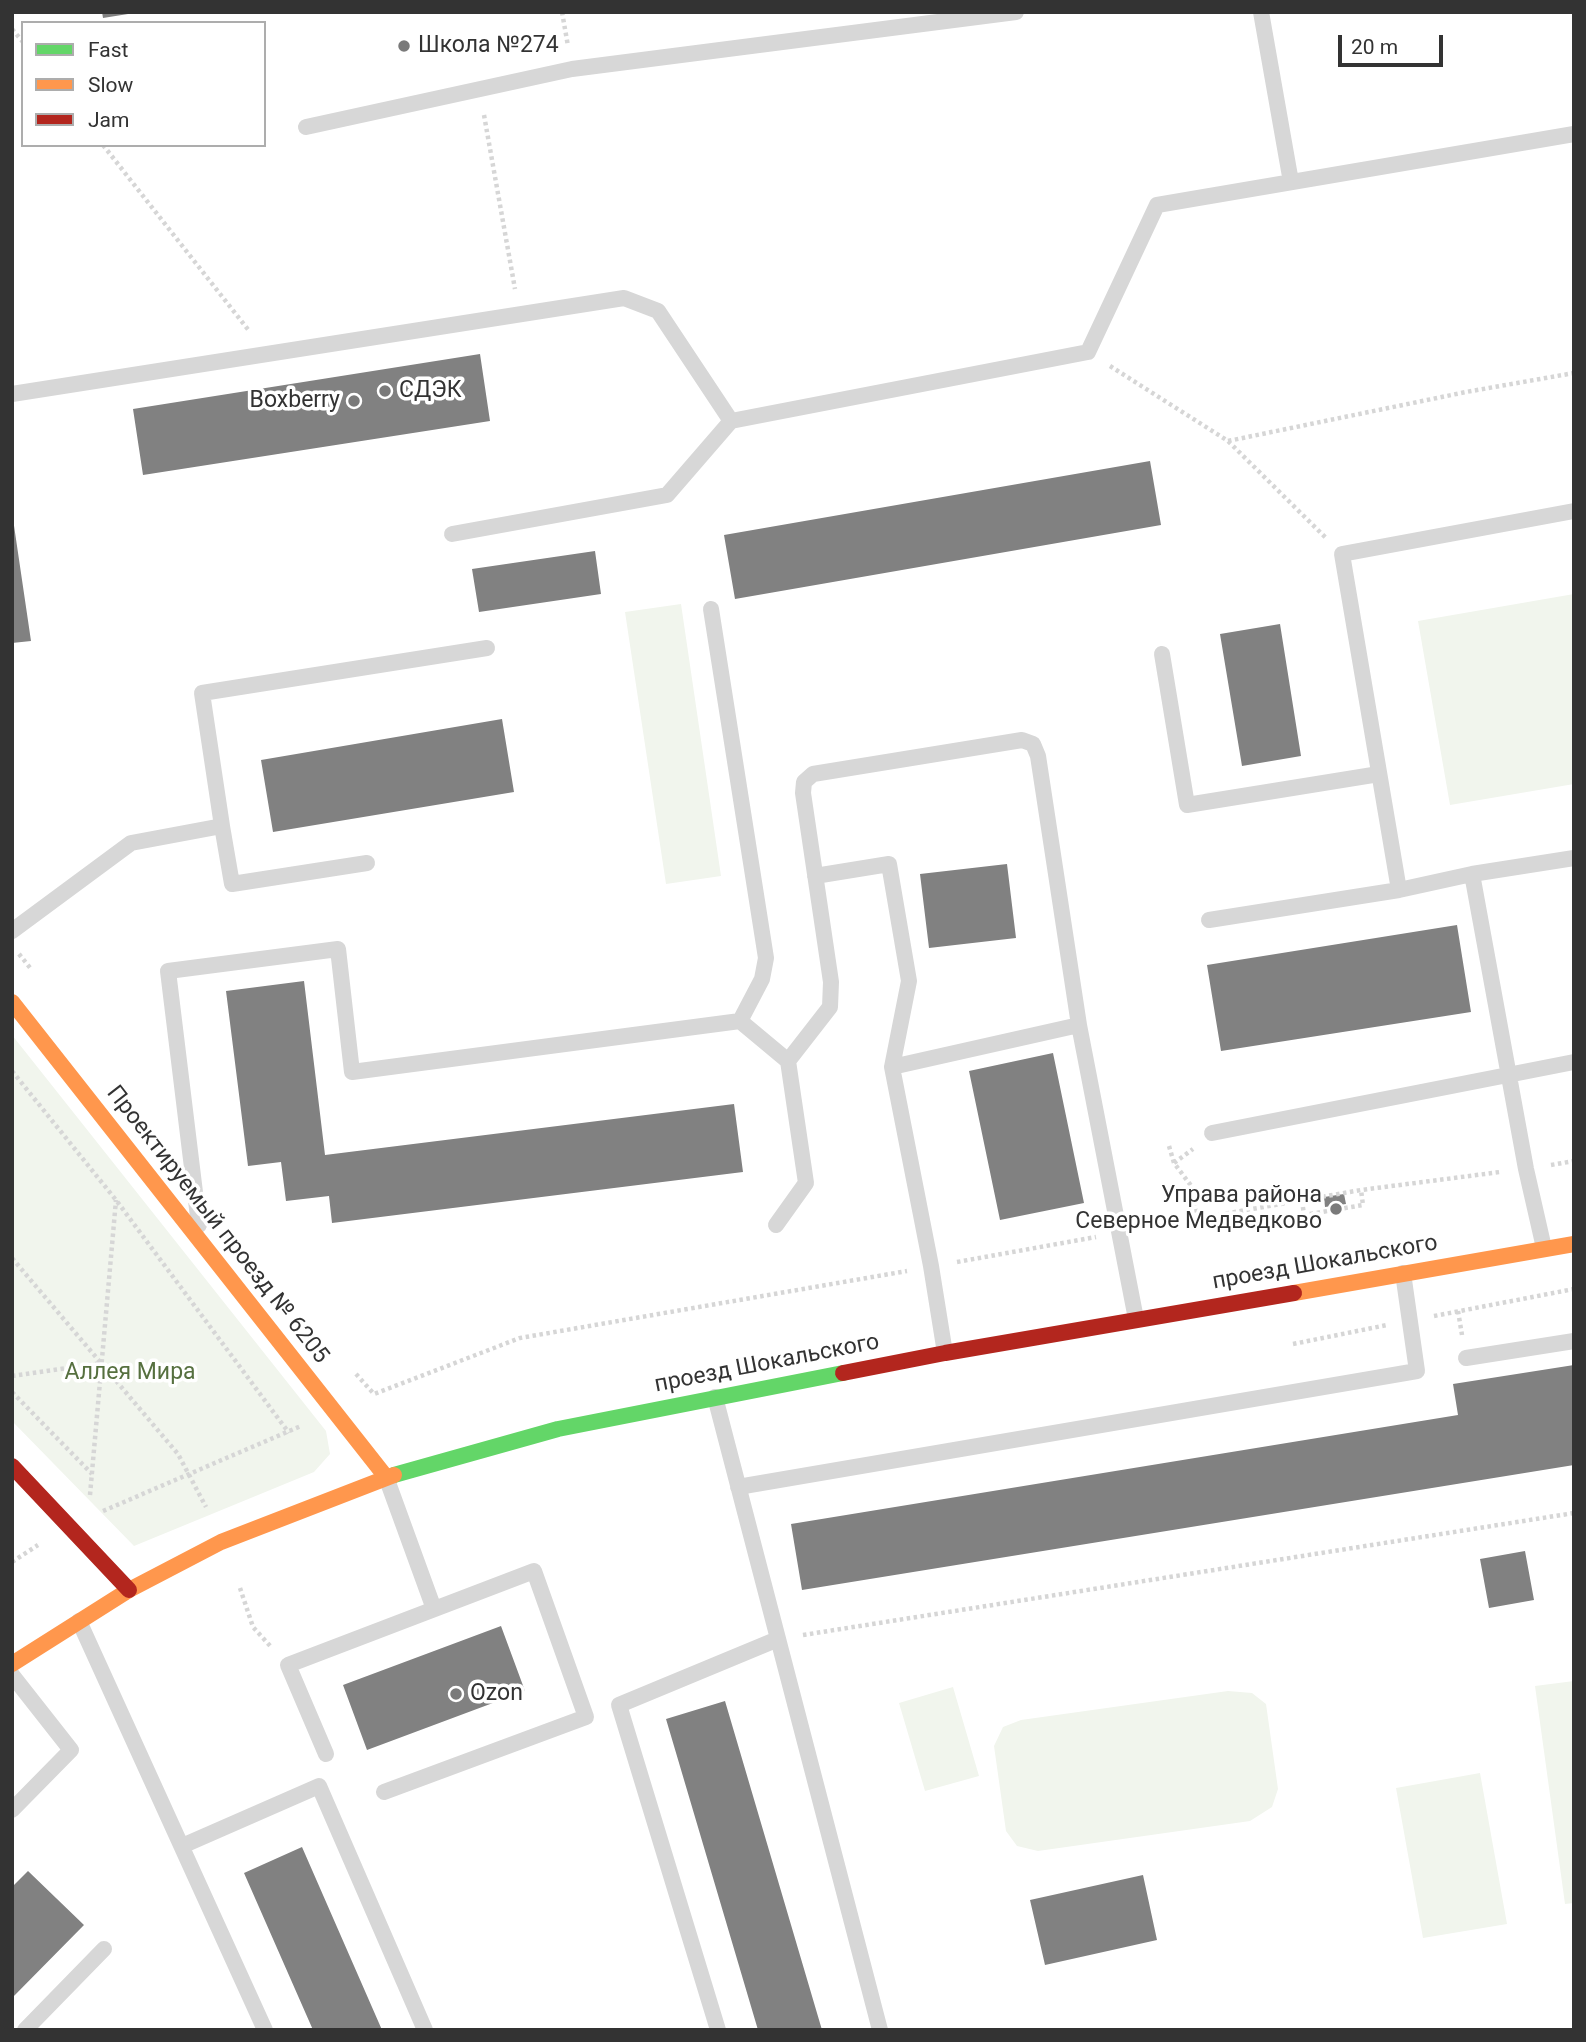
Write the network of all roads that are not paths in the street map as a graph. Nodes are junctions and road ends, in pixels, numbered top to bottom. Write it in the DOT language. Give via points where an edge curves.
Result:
graph roads {
  1 [pos="1016,12"];
  2 [pos="1261,12"];
  3 [pos="306,127"];
  4 [pos="1574,134"];
  5 [pos="1291,182"];
  6 [pos="12,394"];
  7 [pos="731,421"];
  8 [pos="1574,512"];
  9 [pos="452,534"];
  10 [pos="711,609"];
  11 [pos="487,648"];
  12 [pos="1163,654"];
  13 [pos="1379,774"];
  14 [pos="222,826"];
  15 [pos="1574,858"];
  16 [pos="367,863"];
  17 [pos="1472,874"];
  18 [pos="815,876"];
  19 [pos="1399,890"];
  20 [pos="1209,920"];
  21 [pos="12,931"];
  22 [pos="12,1002"];
  23 [pos="740,1021"];
  24 [pos="1079,1025"];
  25 [pos="788,1061"];
  26 [pos="1574,1062"];
  27 [pos="892,1067"];
  28 [pos="1510,1073"];
  29 [pos="1212,1133"];
  30 [pos="776,1225"];
  31 [pos="201,1241"];
  32 [pos="1574,1244"];
  33 [pos="1544,1248"];
  34 [pos="1402,1273"];
  35 [pos="1136,1318"];
  36 [pos="1574,1341"];
  37 [pos="945,1353"];
  38 [pos="1466,1359"];
  39 [pos="715,1397"];
  40 [pos="12,1466"];
  41 [pos="386,1476"];
  42 [pos="738,1487"];
  43 [pos="128,1590"];
  44 [pos="434,1609"];
  45 [pos="79,1620"];
  46 [pos="778,1639"];
  47 [pos="12,1664"];
  48 [pos="12,1675"];
  49 [pos="326,1754"];
  50 [pos="384,1792"];
  51 [pos="12,1810"];
  52 [pos="182,1846"];
  53 [pos="104,1949"];
  54 [pos="25,2030"];
  55 [pos="265,2030"];
  56 [pos="425,2030"];
  57 [pos="718,2030"];
  58 [pos="880,2030"];
  1 -- 3 [label="lane" via="572,69"];
  2 -- 5 [label="lane"];
  4 -- 5 [label="lane"];
  5 -- 7 [label="lane" via="1157,205 1088,352"];
  6 -- 7 [label="lane" via="624,298 657,311"];
  7 -- 9 [label="lane" via="667,495"];
  8 -- 13 [label="lane" via="1342,554"];
  10 -- 23 [label="lane" via="766,958 762,979"];
  11 -- 14 [label="lane" via="202,693"];
  12 -- 13 [label="lane" via="1187,805"];
  13 -- 19 [label="lane"];
  14 -- 16 [label="lane" via="232,884"];
  14 -- 21 [label="lane" via="131,843"];
  15 -- 17 [label="lane"];
  17 -- 19 [label="lane"];
  17 -- 28 [label="lane"];
  18 -- 24 [label="lane" via="803,793 804,782 813,775 1022,740 1033,744"];
  18 -- 25 [label="lane" via="831,982 830,1007"];
  18 -- 27 [label="lane" via="889,864 908,981"];
  19 -- 20 [label="lane"];
  22 -- 31 [label="street, Проектируемый проезд № 6205"];
  23 -- 25 [label="lane"];
  23 -- 31 [label="lane" via="352,1072 338,949 168,971"];
  24 -- 27 [label="lane"];
  24 -- 35 [label="lane"];
  25 -- 30 [label="lane" via="806,1183"];
  26 -- 28 [label="lane"];
  27 -- 37 [label="lane"];
  28 -- 29 [label="lane"];
  28 -- 33 [label="lane"];
  31 -- 41 [label="street, Проектируемый проезд № 6205"];
  32 -- 33 [label="street, проезд Шокальского"];
  33 -- 34 [label="street, проезд Шокальского"];
  34 -- 35 [label="street, проезд Шокальского"];
  34 -- 42 [label="lane" via="1417,1371"];
  35 -- 37 [label="street, проезд Шокальского"];
  36 -- 38 [label="lane"];
  37 -- 39 [label="street, проезд Шокальского"];
  39 -- 41 [label="street, проезд Шокальского" via="558,1429"];
  39 -- 42 [label="lane"];
  40 -- 43 [label="street"];
  41 -- 43 [label="street, проезд Шокальского" via="221,1542"];
  41 -- 44 [label="lane"];
  42 -- 46 [label="lane"];
  43 -- 45 [label="street, проезд Шокальского"];
  44 -- 49 [label="lane" via="288,1665"];
  44 -- 50 [label="lane" via="534,1571 586,1717"];
  45 -- 47 [label="street, проезд Шокальского"];
  45 -- 52 [label="lane"];
  46 -- 57 [label="lane" via="619,1705"];
  46 -- 58 [label="lane"];
  48 -- 51 [label="lane" via="71,1750"];
  52 -- 55 [label="lane"];
  52 -- 56 [label="lane" via="319,1786"];
  53 -- 54 [label="lane"];
}
